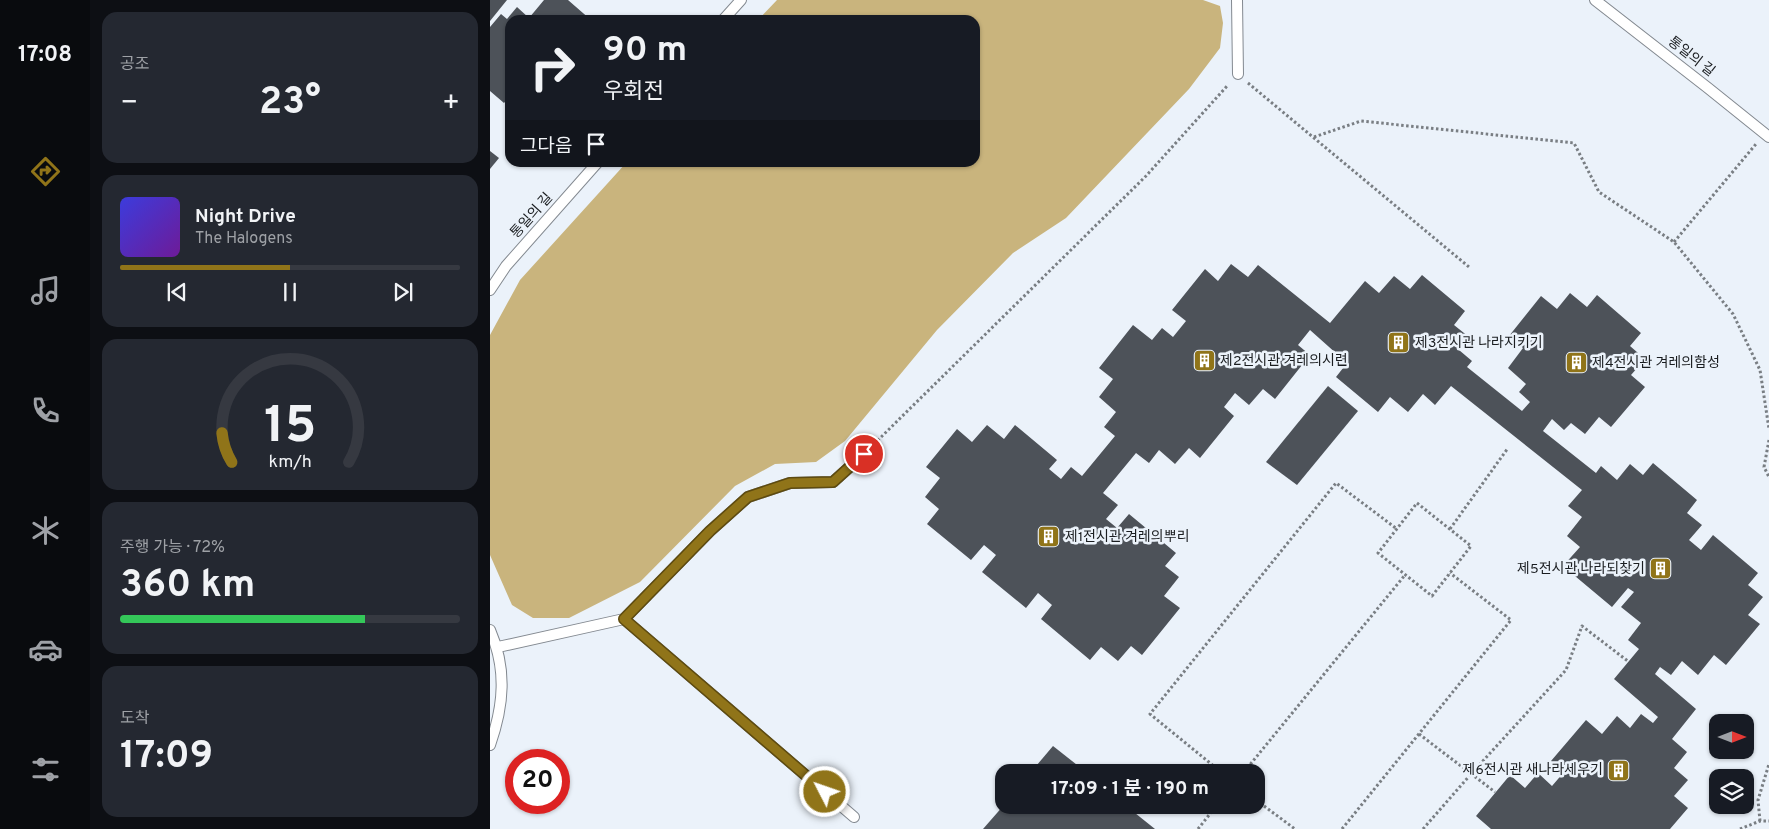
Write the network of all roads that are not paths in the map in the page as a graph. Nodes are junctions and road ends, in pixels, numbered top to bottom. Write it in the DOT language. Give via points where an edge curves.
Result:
graph roads {
  1 [pos="742,0"];
  2 [pos="1237,0"];
  3 [pos="1595,0"];
  4 [pos="727,15"];
  5 [pos="1238,74"];
  6 [pos="1767,136"];
  7 [pos="594,167"];
  8 [pos="490,290"];
  9 [pos="864,454"];
  10 [pos="624,619"];
  11 [pos="490,630"];
  12 [pos="498,647"];
  13 [pos="490,745"];
  14 [pos="854,817"];
  1 -- 4 [label="lane"];
  2 -- 5 [label="lane"];
  3 -- 6 [label="lane, 통일의 길"];
  7 -- 8 [label="lane, 통일의 길" via="506,266"];
  9 -- 10 [label="lane" via="833,482 790,483 748,497"];
  10 -- 12 [label="lane"];
  10 -- 14 [label="lane"];
  11 -- 12 [label="lane"];
  12 -- 13 [label="lane" via="502,698 498,724"];
}
